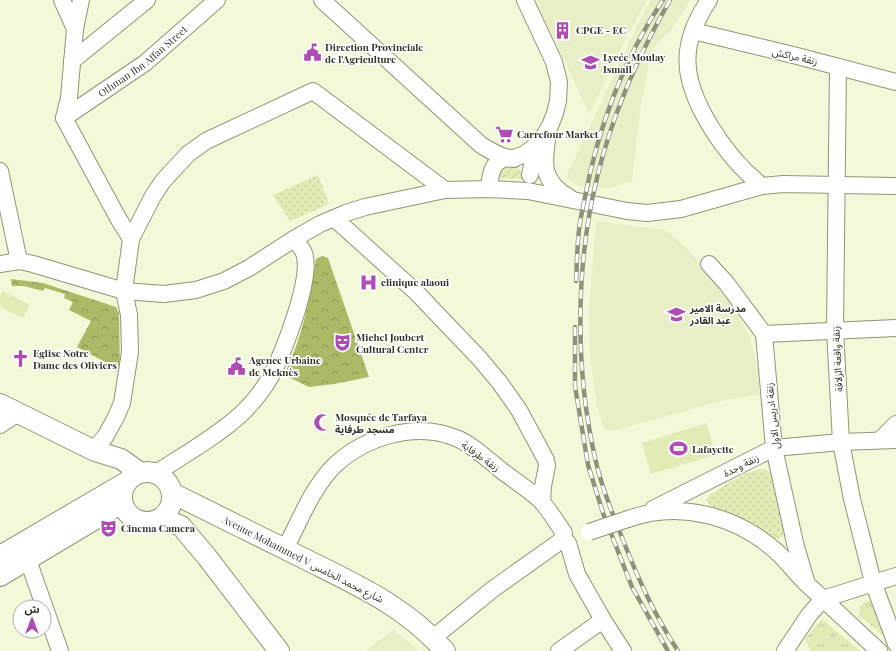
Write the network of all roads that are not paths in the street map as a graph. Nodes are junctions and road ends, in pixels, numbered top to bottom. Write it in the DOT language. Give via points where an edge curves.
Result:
graph roads {
  1 [pos="62,0"];
  2 [pos="81,0"];
  3 [pos="147,0"];
  4 [pos="217,0"];
  5 [pos="322,0"];
  6 [pos="525,0"];
  7 [pos="709,0"];
  8 [pos="75,29"];
  9 [pos="693,31"];
  10 [pos="72,61"];
  11 [pos="838,67"];
  12 [pos="896,82"];
  13 [pos="64,118"];
  14 [pos="550,126"];
  15 [pos="475,140"];
  16 [pos="538,143"];
  17 [pos="510,159"];
  18 [pos="0,171"];
  19 [pos="530,175"];
  20 [pos="489,183"];
  21 [pos="836,185"];
  22 [pos="762,186"];
  23 [pos="896,186"];
  24 [pos="445,190"];
  25 [pos="528,191"];
  26 [pos="575,201"];
  27 [pos="334,218"];
  28 [pos="131,239"];
  29 [pos="294,239"];
  30 [pos="19,262"];
  31 [pos="0,264"];
  32 [pos="709,264"];
  33 [pos="124,291"];
  34 [pos="896,328"];
  35 [pos="835,330"];
  36 [pos="764,334"];
  37 [pos="0,404"];
  38 [pos="18,413"];
  39 [pos="896,424"];
  40 [pos="0,425"];
  41 [pos="888,440"];
  42 [pos="842,442"];
  43 [pos="774,448"];
  44 [pos="94,450"];
  45 [pos="137,477"];
  46 [pos="695,489"];
  47 [pos="172,493"];
  48 [pos="542,502"];
  49 [pos="122,503"];
  50 [pos="698,513"];
  51 [pos="634,517"];
  52 [pos="158,520"];
  53 [pos="567,538"];
  54 [pos="795,543"];
  55 [pos="285,549"];
  56 [pos="777,552"];
  57 [pos="0,556"];
  58 [pos="28,560"];
  59 [pos="0,576"];
  60 [pos="896,576"];
  61 [pos="873,582"];
  62 [pos="807,584"];
  63 [pos="824,598"];
  64 [pos="603,620"];
  65 [pos="895,642"];
  66 [pos="439,644"];
  67 [pos="878,650"];
  68 [pos="60,651"];
  69 [pos="279,651"];
  70 [pos="558,651"];
  71 [pos="623,651"];
  72 [pos="785,651"];
  1 -- 8 [label="street"];
  2 -- 8 [label="street"];
  3 -- 10 [label="street"];
  4 -- 13 [label="street, Othman Ibn Affan Street" via="145,63"];
  5 -- 15 [label="street"];
  6 -- 14 [label="street" via="558,73 558,101"];
  7 -- 9 [label="street"];
  8 -- 10 [label="street"];
  9 -- 11 [label="street, زنقة مراكش"];
  9 -- 22 [label="street" via="687,57 699,105 729,152 750,177"];
  10 -- 13 [label="street" via="69,98"];
  11 -- 12 [label="street, زنقة مراكش"];
  11 -- 21 [label="street, زنقة واقعة الزلاقة"];
  13 -- 28 [label="street"];
  14 -- 16 [label="street"];
  14 -- 26 [label="street" via="545,170 555,188"];
  15 -- 17 [label="street"];
  15 -- 20 [label="street" via="485,157"];
  16 -- 17 [label="street" via="526,153"];
  16 -- 19 [label="street" via="532,158"];
  17 -- 19 [label="street" via="523,164"];
  17 -- 20 [label="street" via="504,159 494,166"];
  18 -- 30 [label="street"];
  19 -- 25 [label="street"];
  20 -- 24 [label="street"];
  20 -- 25 [label="street"];
  21 -- 22 [label="street"];
  21 -- 23 [label="street"];
  21 -- 35 [label="street, زنقة واقعة الزلاقة"];
  22 -- 26 [label="street" via="664,212 627,211"];
  24 -- 27 [label="street" via="365,207"];
  24 -- 28 [label="street" via="313,91 206,141 188,154 163,181"];
  25 -- 26 [label="street"];
  27 -- 29 [label="street"];
  27 -- 48 [label="street" via="416,292 500,383 519,410 546,460"];
  28 -- 33 [label="street"];
  29 -- 33 [label="street" via="249,268 224,281 196,290 164,294"];
  29 -- 45 [label="street" via="304,253 304,282 294,319 271,376 239,416 204,442"];
  30 -- 31 [label="street"];
  30 -- 33 [label="street" via="44,266"];
  32 -- 36 [label="street"];
  33 -- 44 [label="street" via="129,315 130,352 122,403 105,438"];
  34 -- 35 [label="street"];
  35 -- 36 [label="street"];
  35 -- 42 [label="street, زنقة واقعة الزلاقة"];
  36 -- 43 [label="street, زنقة ادريس الاول"];
  37 -- 38 [label="main road"];
  38 -- 40 [label="street"];
  38 -- 44 [label="main road"];
  39 -- 41 [label="street"];
  41 -- 42 [label="street, زنقة وجدة"];
  42 -- 43 [label="street, زنقة وجدة"];
  42 -- 61 [label="street, زنقة واقعة الزلاقة" via="852,499"];
  43 -- 46 [label="street, زنقة وجدة"];
  43 -- 54 [label="street, زنقة ادريس الاول"];
  44 -- 45 [label="main road" via="121,459"];
  45 -- 47 [label="main road" via="167,481"];
  45 -- 49 [label="main road" via="122,490"];
  45 -- 57 [label="main road"];
  46 -- 50 [label="street" via="694,499"];
  46 -- 51 [label="street, زنقة وجدة"];
  47 -- 52 [label="main road" via="169,509"];
  47 -- 55 [label="main road, Avenue Mohammed V شارع محمد الخامس"];
  48 -- 53 [label="street, زنقة طرفاية"];
  48 -- 55 [label="street, زنقة طرفاية" via="456,438 430,431 394,433 358,448 334,466 318,487"];
  49 -- 52 [label="main road" via="133,518 145,522"];
  49 -- 58 [label="main road"];
  50 -- 51 [label="street" via="673,510"];
  50 -- 56 [label="street" via="736,524"];
  51 -- 53 [label="street, bridge"];
  52 -- 69 [label="main road" via="181,526"];
  53 -- 64 [label="street, زنقة طرفاية" via="577,574"];
  53 -- 66 [label="street" via="493,589"];
  54 -- 56 [label="street"];
  54 -- 62 [label="street, زنقة ادريس الاول"];
  55 -- 66 [label="main road, Avenue Mohammed V شارع محمد الخامس" via="377,595 416,623"];
  56 -- 62 [label="street"];
  58 -- 59 [label="main road"];
  58 -- 68 [label="street"];
  60 -- 61 [label="street"];
  61 -- 63 [label="street"];
  61 -- 65 [label="street, زنقة واقعة الزلاقة"];
  62 -- 63 [label="street"];
  63 -- 67 [label="street"];
  63 -- 72 [label="street" via="809,615"];
  64 -- 70 [label="street"];
  64 -- 71 [label="street, زنقة طرفاية"];
  65 -- 67 [label="street"];
}
